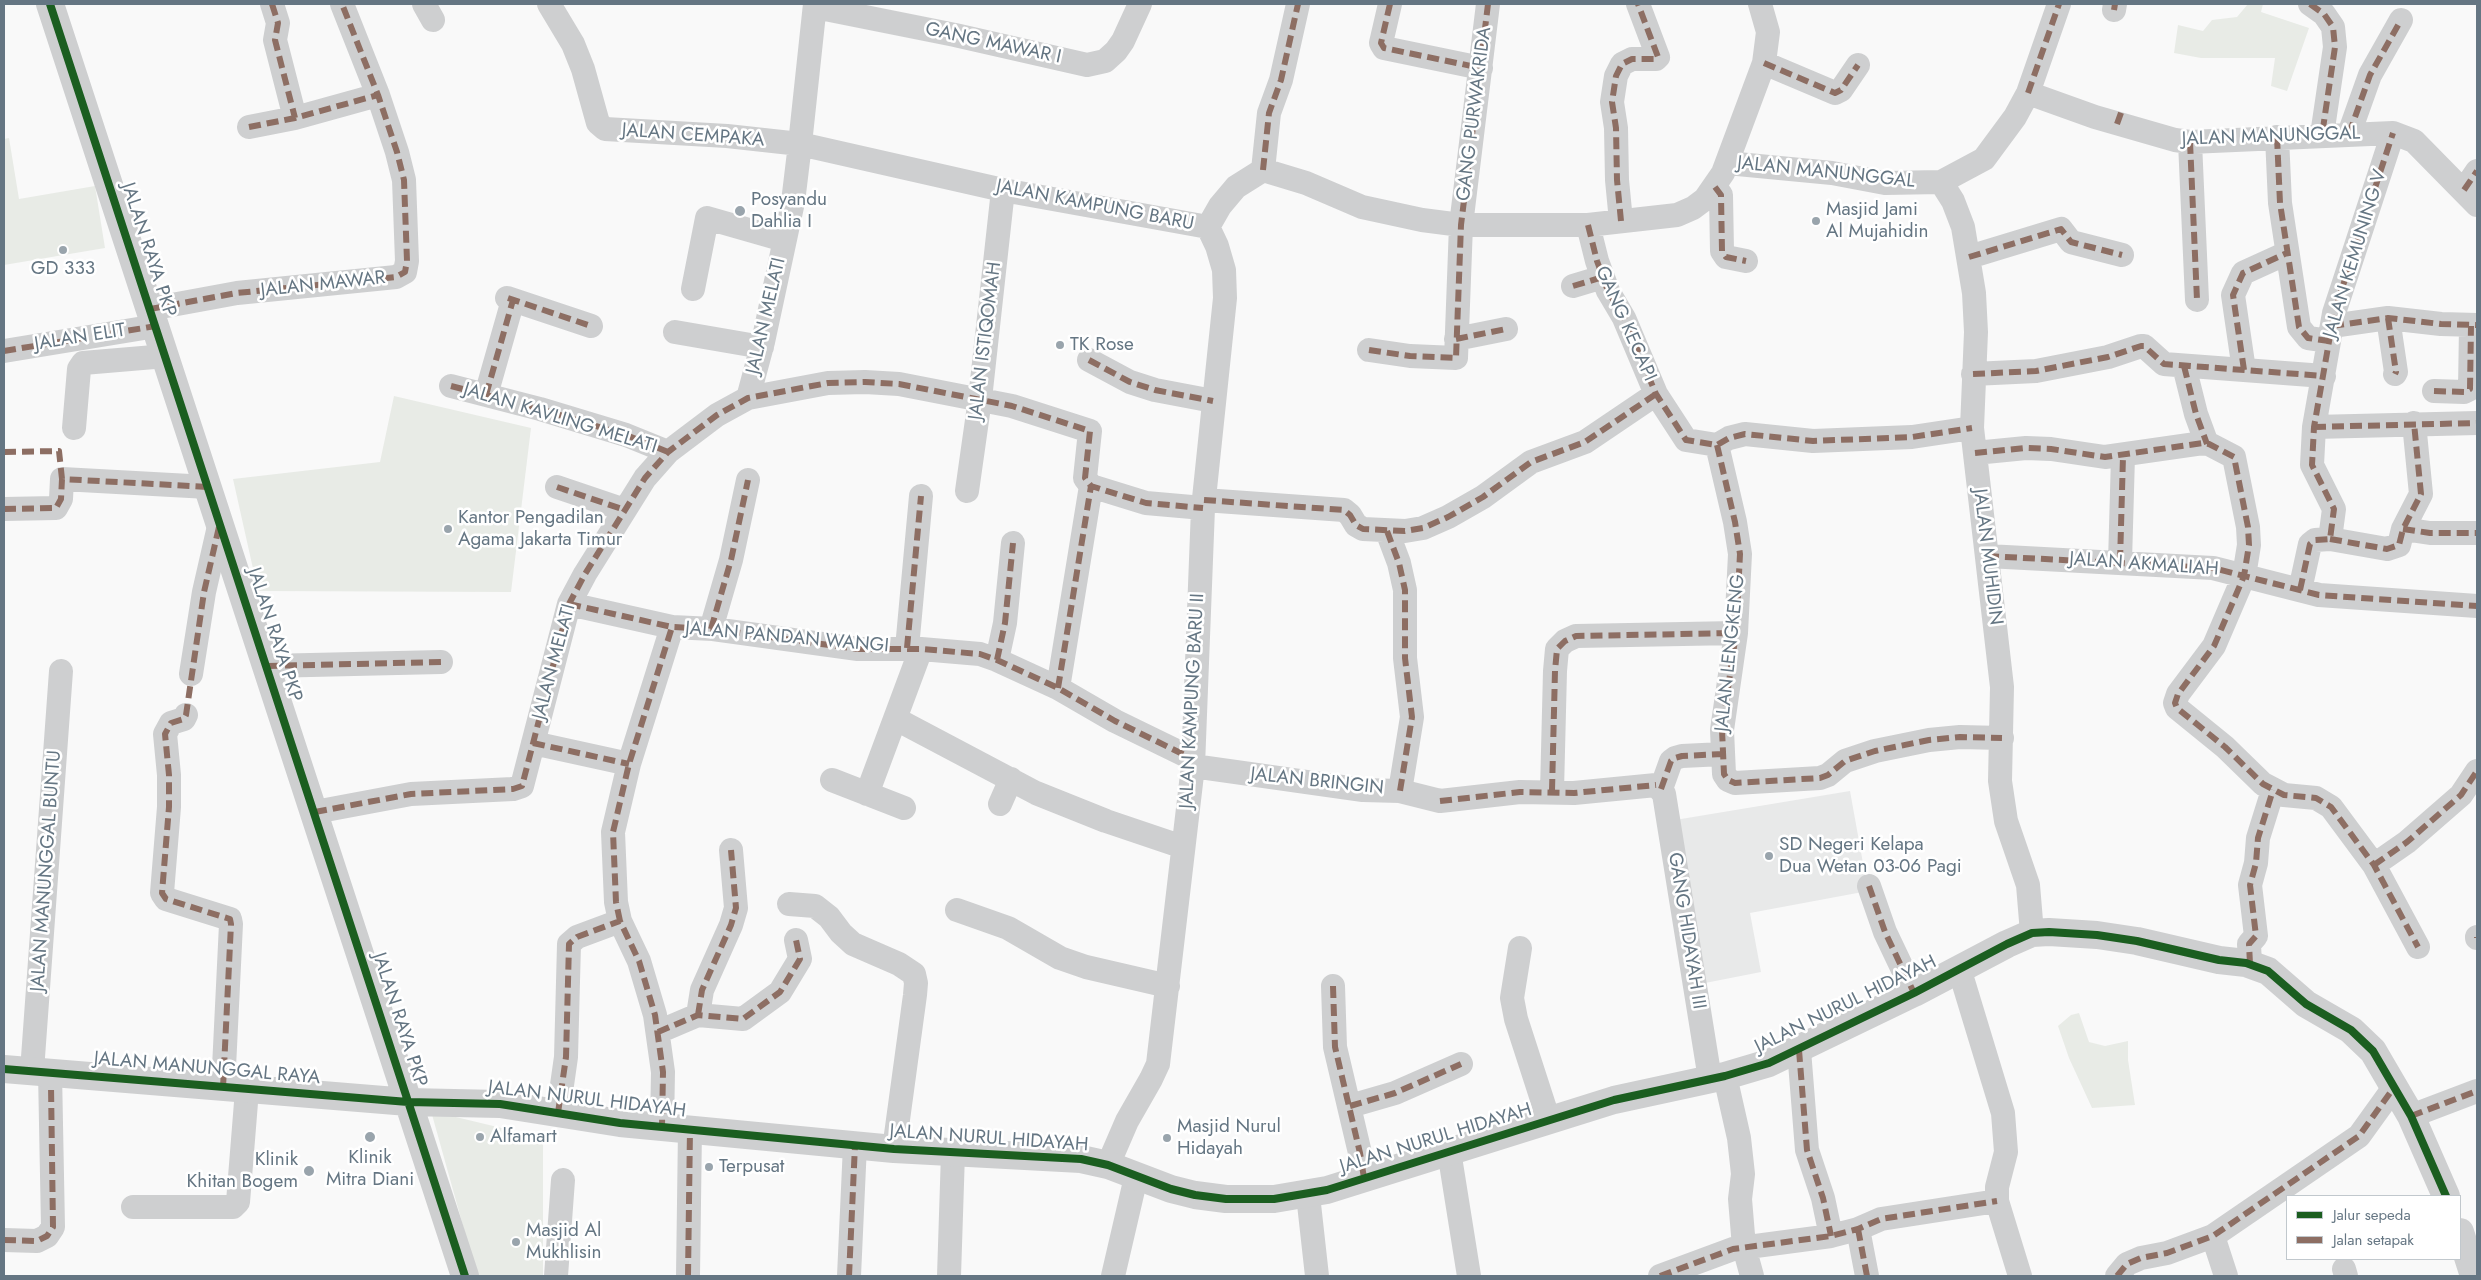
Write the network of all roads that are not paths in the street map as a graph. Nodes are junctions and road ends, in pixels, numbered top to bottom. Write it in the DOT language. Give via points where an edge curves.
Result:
graph roads {
  1 [pos="50,4"];
  2 [pos="272,4"];
  3 [pos="342,4"];
  4 [pos="549,4"];
  5 [pos="1140,4"];
  6 [pos="1298,4"];
  7 [pos="1390,4"];
  8 [pos="1488,4"];
  9 [pos="1638,4"];
  10 [pos="1760,4"];
  11 [pos="2059,4"];
  12 [pos="2310,4"];
  13 [pos="815,6"];
  14 [pos="2401,20"];
  15 [pos="1764,63"];
  16 [pos="1858,65"];
  17 [pos="1481,68"];
  18 [pos="2028,92"];
  19 [pos="378,95"];
  20 [pos="295,118"];
  21 [pos="249,127"];
  22 [pos="2393,133"];
  23 [pos="2348,134"];
  24 [pos="2322,135"];
  25 [pos="2277,138"];
  26 [pos="2190,142"];
  27 [pos="800,144"];
  28 [pos="1727,163"];
  29 [pos="1264,170"];
  30 [pos="1940,182"];
  31 [pos="1716,187"];
  32 [pos="2473,189"];
  33 [pos="1003,190"];
  34 [pos="1622,221"];
  35 [pos="1461,225"];
  36 [pos="1588,225"];
  37 [pos="1208,227"];
  38 [pos="784,240"];
  39 [pos="2122,255"];
  40 [pos="1969,257"];
  41 [pos="2288,258"];
  42 [pos="1746,261"];
  43 [pos="1603,277"];
  44 [pos="1573,286"];
  45 [pos="693,290"];
  46 [pos="2197,300"];
  47 [pos="153,317"];
  48 [pos="2388,318"];
  49 [pos="591,326"];
  50 [pos="2474,326"];
  51 [pos="1506,329"];
  52 [pos="675,332"];
  53 [pos="2331,333"];
  54 [pos="1456,338"];
  55 [pos="762,347"];
  56 [pos="1369,350"];
  57 [pos="4,351"];
  58 [pos="166,356"];
  59 [pos="1089,360"];
  60 [pos="2184,366"];
  61 [pos="2244,370"];
  62 [pos="1973,374"];
  63 [pos="2395,374"];
  64 [pos="2324,376"];
  65 [pos="451,386"];
  66 [pos="2434,391"];
  67 [pos="1656,394"];
  68 [pos="486,395"];
  69 [pos="748,398"];
  70 [pos="980,398"];
  71 [pos="1213,401"];
  72 [pos="2477,423"];
  73 [pos="2414,424"];
  74 [pos="2314,427"];
  75 [pos="74,428"];
  76 [pos="1972,428"];
  77 [pos="2206,444"];
  78 [pos="1717,445"];
  79 [pos="668,452"];
  80 [pos="1975,453"];
  81 [pos="2123,456"];
  82 [pos="748,480"];
  83 [pos="1091,486"];
  84 [pos="208,487"];
  85 [pos="557,487"];
  86 [pos="967,491"];
  87 [pos="922,496"];
  88 [pos="1203,504"];
  89 [pos="4,509"];
  90 [pos="625,510"];
  91 [pos="220,522"];
  92 [pos="2403,530"];
  93 [pos="1387,531"];
  94 [pos="2477,533"];
  95 [pos="2330,539"];
  96 [pos="1013,543"];
  97 [pos="1987,556"];
  98 [pos="2120,562"];
  99 [pos="2244,576"];
  100 [pos="2300,590"];
  101 [pos="569,604"];
  102 [pos="2477,606"];
  103 [pos="672,627"];
  104 [pos="711,629"];
  105 [pos="1736,633"];
  106 [pos="914,649"];
  107 [pos="998,660"];
  108 [pos="441,662"];
  109 [pos="267,666"];
  110 [pos="62,671"];
  111 [pos="191,674"];
  112 [pos="1058,688"];
  113 [pos="186,715"];
  114 [pos="896,719"];
  115 [pos="2002,738"];
  116 [pos="533,743"];
  117 [pos="1193,762"];
  118 [pos="629,764"];
  119 [pos="1723,764"];
  120 [pos="2477,770"];
  121 [pos="1012,779"];
  122 [pos="832,780"];
  123 [pos="1658,787"];
  124 [pos="2273,790"];
  125 [pos="1400,791"];
  126 [pos="1552,791"];
  127 [pos="868,794"];
  128 [pos="1000,804"];
  129 [pos="904,808"];
  130 [pos="315,812"];
  131 [pos="1184,847"];
  132 [pos="731,850"];
  133 [pos="2374,865"];
  134 [pos="1869,886"];
  135 [pos="789,904"];
  136 [pos="958,910"];
  137 [pos="620,921"];
  138 [pos="2032,933"];
  139 [pos="796,940"];
  140 [pos="2418,947"];
  141 [pos="1520,948"];
  142 [pos="2250,964"];
  143 [pos="1959,968"];
  144 [pos="1168,986"];
  145 [pos="1333,986"];
  146 [pos="1914,993"];
  147 [pos="698,1016"];
  148 [pos="658,1032"];
  149 [pos="1799,1050"];
  150 [pos="1461,1064"];
  151 [pos="4,1068"];
  152 [pos="41,1071"];
  153 [pos="1717,1078"];
  154 [pos="2395,1086"];
  155 [pos="235,1089"];
  156 [pos="2477,1091"];
  157 [pos="408,1102"];
  158 [pos="1350,1106"];
  159 [pos="558,1113"];
  160 [pos="2411,1116"];
  161 [pos="1549,1121"];
  162 [pos="662,1126"];
  163 [pos="690,1129"];
  164 [pos="855,1146"];
  165 [pos="894,1150"];
  166 [pos="1449,1151"];
  167 [pos="953,1153"];
  168 [pos="1108,1165"];
  169 [pos="1136,1177"];
  170 [pos="1364,1178"];
  171 [pos="563,1180"];
  172 [pos="1308,1195"];
  173 [pos="2446,1195"];
  174 [pos="1997,1201"];
  175 [pos="133,1207"];
  176 [pos="1858,1229"];
  177 [pos="2461,1235"];
  178 [pos="1831,1236"];
  179 [pos="2213,1236"];
  180 [pos="4,1240"];
  181 [pos="1744,1247"];
  182 [pos="465,1276"];
  183 [pos="556,1276"];
  184 [pos="688,1276"];
  185 [pos="849,1276"];
  186 [pos="949,1276"];
  187 [pos="1113,1276"];
  188 [pos="1317,1276"];
  189 [pos="1469,1276"];
  190 [pos="1660,1276"];
  191 [pos="1752,1276"];
  192 [pos="1867,1276"];
  193 [pos="2020,1276"];
  194 [pos="2117,1276"];
  195 [pos="2226,1276"];
  196 [pos="2474,1276"];
  1 -- 47 [label="street, JALAN RAYA PKP"];
  2 -- 20 [label="street" via="278,23 276,40"];
  3 -- 19 [label="street, JALAN MAWAR"];
  4 -- 27 [label="street, JALAN CEMPAKA" via="572,44 583,69 598,123 605,129"];
  5 -- 13 [label="street, GANG MAWAR I" via="1116,51 1105,61 1087,64"];
  6 -- 29 [label="street" via="1269,113"];
  7 -- 17 [label="street" via="1381,43 1384,48"];
  8 -- 17 [label="street, GANG PURWAKRIDA"];
  9 -- 34 [label="street" via="1658,57 1632,59 1622,64 1616,76 1612,102"];
  10 -- 15 [label="street" via="1768,32"];
  11 -- 18 [label="street"];
  12 -- 24 [label="street" via="2324,14 2333,27 2335,47"];
  13 -- 27 [label="street"];
  14 -- 23 [label="street" via="2370,75"];
  15 -- 16 [label="street" via="1835,93 1841,90"];
  15 -- 28 [label="street"];
  17 -- 35 [label="street, GANG PURWAKRIDA"];
  18 -- 26 [label="street, JALAN MANUNGGAL" via="2119,117 2152,135"];
  18 -- 30 [label="street, JALAN MANUNGGAL" via="2015,117 1984,159"];
  19 -- 20 [label="street"];
  19 -- 47 [label="street, JALAN MAWAR" via="404,180 405,272 396,277 237,293"];
  20 -- 21 [label="street"];
  22 -- 23 [label="street, JALAN MANUNGGAL"];
  22 -- 32 [label="street, JALAN MANUNGGAL" via="2414,141"];
  22 -- 53 [label="street, JALAN KEMUNING V"];
  23 -- 24 [label="street, JALAN MANUNGGAL"];
  24 -- 25 [label="street, JALAN MANUNGGAL"];
  25 -- 26 [label="street, JALAN MANUNGGAL"];
  25 -- 41 [label="street" via="2280,203"];
  26 -- 46 [label="street"];
  27 -- 33 [label="street, JALAN KAMPUNG BARU"];
  27 -- 38 [label="street, JALAN MELATI" via="793,202"];
  28 -- 30 [label="street, JALAN MANUNGGAL" via="1832,173 1885,182"];
  28 -- 31 [label="street"];
  29 -- 35 [label="street" via="1306,183 1362,207"];
  29 -- 37 [label="street, JALAN KAMPUNG BARU" via="1236,187"];
  30 -- 40 [label="street, JALAN MUHIDIN" via="1953,201"];
  31 -- 34 [label="street" via="1693,208 1677,215"];
  31 -- 42 [label="street" via="1721,195 1722,251 1726,257"];
  33 -- 37 [label="street, JALAN KAMPUNG BARU"];
  33 -- 70 [label="street, JALAN ISTIQOMAH"];
  34 -- 36 [label="street"];
  35 -- 36 [label="street"];
  35 -- 54 [label="street, GANG PURWAKRIDA"];
  36 -- 43 [label="street, GANG KECAPI"];
  37 -- 71 [label="street, JALAN KAMPUNG BARU II" via="1224,270 1225,298"];
  38 -- 45 [label="street" via="707,218"];
  38 -- 55 [label="street, JALAN MELATI"];
  39 -- 40 [label="street" via="2070,242 2061,229"];
  40 -- 62 [label="street, JALAN MUHIDIN" via="1976,332"];
  41 -- 53 [label="street" via="2299,327 2308,338"];
  41 -- 61 [label="street" via="2243,272 2234,295"];
  43 -- 44 [label="street"];
  43 -- 67 [label="street, GANG KECAPI"];
  47 -- 57 [label="street, JALAN ELIT"];
  47 -- 58 [label="street, JALAN RAYA PKP"];
  48 -- 50 [label="street"];
  48 -- 53 [label="street"];
  48 -- 63 [label="street"];
  49 -- 68 [label="street" via="510,299"];
  50 -- 66 [label="street" via="2470,389 2464,392"];
  51 -- 54 [label="street"];
  52 -- 55 [label="street"];
  53 -- 64 [label="street, JALAN KEMUNING V"];
  54 -- 56 [label="street, GANG PURWAKRIDA" via="1456,358"];
  55 -- 69 [label="street, JALAN MELATI"];
  58 -- 75 [label="street" via="83,363 79,369"];
  58 -- 84 [label="street, JALAN RAYA PKP"];
  59 -- 71 [label="street" via="1130,382"];
  60 -- 61 [label="street"];
  60 -- 62 [label="street" via="2160,362 2141,346 2108,357 2036,371"];
  60 -- 77 [label="street"];
  61 -- 64 [label="street"];
  62 -- 76 [label="street, JALAN MUHIDIN"];
  64 -- 74 [label="street, JALAN KEMUNING V"];
  65 -- 68 [label="street, JALAN KAVLING MELATI"];
  67 -- 78 [label="street, GANG KECAPI" via="1686,440"];
  67 -- 93 [label="street" via="1585,442 1531,462 1448,517 1423,528"];
  68 -- 79 [label="street, JALAN KAVLING MELATI" via="626,435"];
  69 -- 70 [label="street, JALAN MELATI" via="828,383 865,382 899,384"];
  69 -- 79 [label="street, JALAN MELATI" via="718,414"];
  70 -- 83 [label="street, JALAN MELATI" via="1090,431 1085,478"];
  70 -- 86 [label="street, JALAN ISTIQOMAH"];
  71 -- 88 [label="street, JALAN KAMPUNG BARU II"];
  72 -- 73 [label="street"];
  73 -- 74 [label="street"];
  73 -- 92 [label="street" via="2421,494"];
  74 -- 95 [label="street, JALAN KEMUNING V" via="2312,465 2334,509"];
  76 -- 78 [label="street" via="1912,437 1813,441 1744,434"];
  76 -- 80 [label="street, JALAN MUHIDIN"];
  77 -- 81 [label="street"];
  77 -- 99 [label="street" via="2230,454 2236,464 2248,527"];
  78 -- 105 [label="street, JALAN LENGKENG" via="1740,554"];
  79 -- 90 [label="street, JALAN MELATI" via="644,478"];
  80 -- 81 [label="street" via="2034,448 2091,456"];
  80 -- 97 [label="street, JALAN MUHIDIN"];
  81 -- 98 [label="street"];
  82 -- 104 [label="street" via="732,560"];
  83 -- 88 [label="street" via="1146,503"];
  83 -- 112 [label="street"];
  84 -- 89 [label="street" via="62,479 61,499 56,508"];
  84 -- 91 [label="street, JALAN RAYA PKP"];
  85 -- 90 [label="street"];
  87 -- 106 [label="street"];
  88 -- 93 [label="street" via="1344,510 1363,529"];
  88 -- 117 [label="street, JALAN KAMPUNG BARU II"];
  90 -- 101 [label="street, JALAN MELATI"];
  91 -- 109 [label="street, JALAN RAYA PKP"];
  91 -- 111 [label="street" via="204,592"];
  92 -- 94 [label="street"];
  92 -- 95 [label="street" via="2398,545 2391,548"];
  93 -- 125 [label="street" via="1405,590 1406,666 1412,717"];
  95 -- 100 [label="street" via="2315,540 2310,544"];
  96 -- 107 [label="street"];
  97 -- 98 [label="street, JALAN AKMALIAH"];
  97 -- 115 [label="street, JALAN MUHIDIN" via="2002,687"];
  98 -- 99 [label="street, JALAN AKMALIAH" via="2213,568"];
  99 -- 100 [label="street, JALAN AKMALIAH"];
  99 -- 124 [label="street" via="2214,646 2178,694 2175,703"];
  100 -- 102 [label="street, JALAN AKMALIAH" via="2319,595"];
  101 -- 103 [label="street, JALAN PANDAN WANGI"];
  101 -- 116 [label="street, JALAN MELATI"];
  103 -- 104 [label="street, JALAN PANDAN WANGI"];
  103 -- 118 [label="street"];
  104 -- 106 [label="street, JALAN PANDAN WANGI" via="858,649"];
  105 -- 119 [label="street, JALAN LENGKENG" via="1722,730"];
  105 -- 126 [label="street" via="1576,636 1565,640 1557,649 1555,671"];
  106 -- 107 [label="street, JALAN PANDAN WANGI" via="958,651"];
  106 -- 114 [label="street"];
  107 -- 112 [label="street, JALAN PANDAN WANGI"];
  108 -- 109 [label="street"];
  109 -- 130 [label="street, JALAN RAYA PKP"];
  110 -- 152 [label="street, JALAN MANUNGGAL BUNTU"];
  112 -- 117 [label="street, JALAN PANDAN WANGI"];
  113 -- 155 [label="street" via="171,724 165,734 169,807 162,893 166,899 230,919 232,924"];
  114 -- 121 [label="street"];
  114 -- 127 [label="street"];
  115 -- 119 [label="street" via="1929,740 1875,751 1845,761 1820,778 1735,783 1728,780"];
  115 -- 138 [label="street, JALAN MUHIDIN" via="2002,802 2028,885"];
  116 -- 118 [label="street"];
  116 -- 130 [label="street, JALAN MELATI" via="525,782 519,788 411,794"];
  117 -- 125 [label="street, JALAN BRINGIN" via="1363,790"];
  117 -- 131 [label="street, JALAN KAMPUNG BARU II"];
  118 -- 137 [label="street" via="613,832"];
  119 -- 123 [label="street" via="1682,756 1675,758"];
  120 -- 133 [label="street" via="2461,794 2408,842"];
  121 -- 128 [label="street"];
  121 -- 131 [label="street" via="1036,793 1106,821"];
  122 -- 127 [label="street"];
  123 -- 126 [label="street, JALAN BRINGIN" via="1574,793"];
  123 -- 153 [label="street, GANG HIDAYAH III"];
  124 -- 133 [label="street" via="2294,797 2316,798 2331,807"];
  124 -- 142 [label="street" via="2258,838 2250,885 2256,936 2249,944"];
  125 -- 126 [label="street, JALAN BRINGIN" via="1440,800"];
  127 -- 129 [label="street"];
  130 -- 157 [label="street, JALAN RAYA PKP"];
  131 -- 144 [label="street, JALAN KAMPUNG BARU II"];
  132 -- 147 [label="street" via="736,908 702,990"];
  133 -- 140 [label="street"];
  134 -- 146 [label="street" via="1885,932"];
  135 -- 165 [label="street" via="810,904 822,910 847,940 899,964 911,971 916,979"];
  136 -- 144 [label="street" via="1008,928 1060,958"];
  137 -- 148 [label="street" via="640,961"];
  137 -- 159 [label="street" via="577,937 569,944 566,1057"];
  138 -- 142 [label="street, JALAN NURUL HIDAYAH" via="2097,935"];
  138 -- 143 [label="street, JALAN NURUL HIDAYAH"];
  139 -- 147 [label="street" via="800,960 780,992 743,1019"];
  141 -- 161 [label="street" via="1512,998"];
  142 -- 154 [label="street, JALAN NURUL HIDAYAH" via="2268,971 2306,1004 2351,1030 2373,1050"];
  143 -- 146 [label="street, JALAN NURUL HIDAYAH"];
  143 -- 174 [label="street" via="2004,1113 2006,1152 1997,1187"];
  144 -- 168 [label="street, JALAN KAMPUNG BARU II" via="1158,1064"];
  145 -- 158 [label="street" via="1335,1047"];
  146 -- 149 [label="street, JALAN NURUL HIDAYAH"];
  147 -- 148 [label="street"];
  148 -- 162 [label="street" via="663,1072"];
  149 -- 153 [label="street, JALAN NURUL HIDAYAH" via="1770,1063"];
  149 -- 178 [label="street" via="1807,1150 1823,1198"];
  150 -- 158 [label="street" via="1395,1093"];
  151 -- 152 [label="street, JALAN MANUNGGAL RAYA"];
  152 -- 155 [label="street, JALAN MANUNGGAL RAYA"];
  152 -- 180 [label="street, JALAN MANUNGGAL BUNTU" via="53,1227 38,1241"];
  153 -- 161 [label="street, JALAN NURUL HIDAYAH" via="1614,1100"];
  153 -- 181 [label="street, GANG HIDAYAH III" via="1739,1138"];
  154 -- 160 [label="street, JALAN NURUL HIDAYAH"];
  154 -- 179 [label="street" via="2359,1136"];
  155 -- 157 [label="street, JALAN MANUNGGAL RAYA"];
  155 -- 175 [label="street" via="238,1202 233,1207"];
  156 -- 160 [label="street"];
  157 -- 159 [label="street, JALAN NURUL HIDAYAH" via="500,1104"];
  157 -- 182 [label="street, JALAN RAYA PKP"];
  158 -- 170 [label="street"];
  159 -- 162 [label="street, JALAN NURUL HIDAYAH"];
  160 -- 173 [label="street, JALAN NURUL HIDAYAH"];
  161 -- 166 [label="street, JALAN NURUL HIDAYAH"];
  162 -- 163 [label="street, JALAN NURUL HIDAYAH"];
  163 -- 164 [label="street, JALAN NURUL HIDAYAH"];
  163 -- 184 [label="street"];
  164 -- 165 [label="street, JALAN NURUL HIDAYAH"];
  164 -- 185 [label="street"];
  165 -- 167 [label="street, JALAN NURUL HIDAYAH"];
  166 -- 170 [label="street, JALAN NURUL HIDAYAH"];
  166 -- 189 [label="street"];
  167 -- 168 [label="street, JALAN NURUL HIDAYAH" via="1081,1159"];
  167 -- 186 [label="street"];
  168 -- 169 [label="street, JALAN NURUL HIDAYAH"];
  169 -- 172 [label="street, JALAN NURUL HIDAYAH" via="1209,1198"];
  169 -- 187 [label="street"];
  170 -- 172 [label="street, JALAN NURUL HIDAYAH"];
  171 -- 183 [label="street"];
  172 -- 188 [label="street"];
  174 -- 176 [label="street" via="1881,1219"];
  174 -- 193 [label="street"];
  176 -- 178 [label="street"];
  176 -- 192 [label="street"];
  177 -- 196 [label="street"];
  178 -- 181 [label="street"];
  179 -- 194 [label="street" via="2167,1253 2141,1258 2128,1264"];
  179 -- 195 [label="street"];
  181 -- 190 [label="street"];
  181 -- 191 [label="street, GANG HIDAYAH III"];
}
